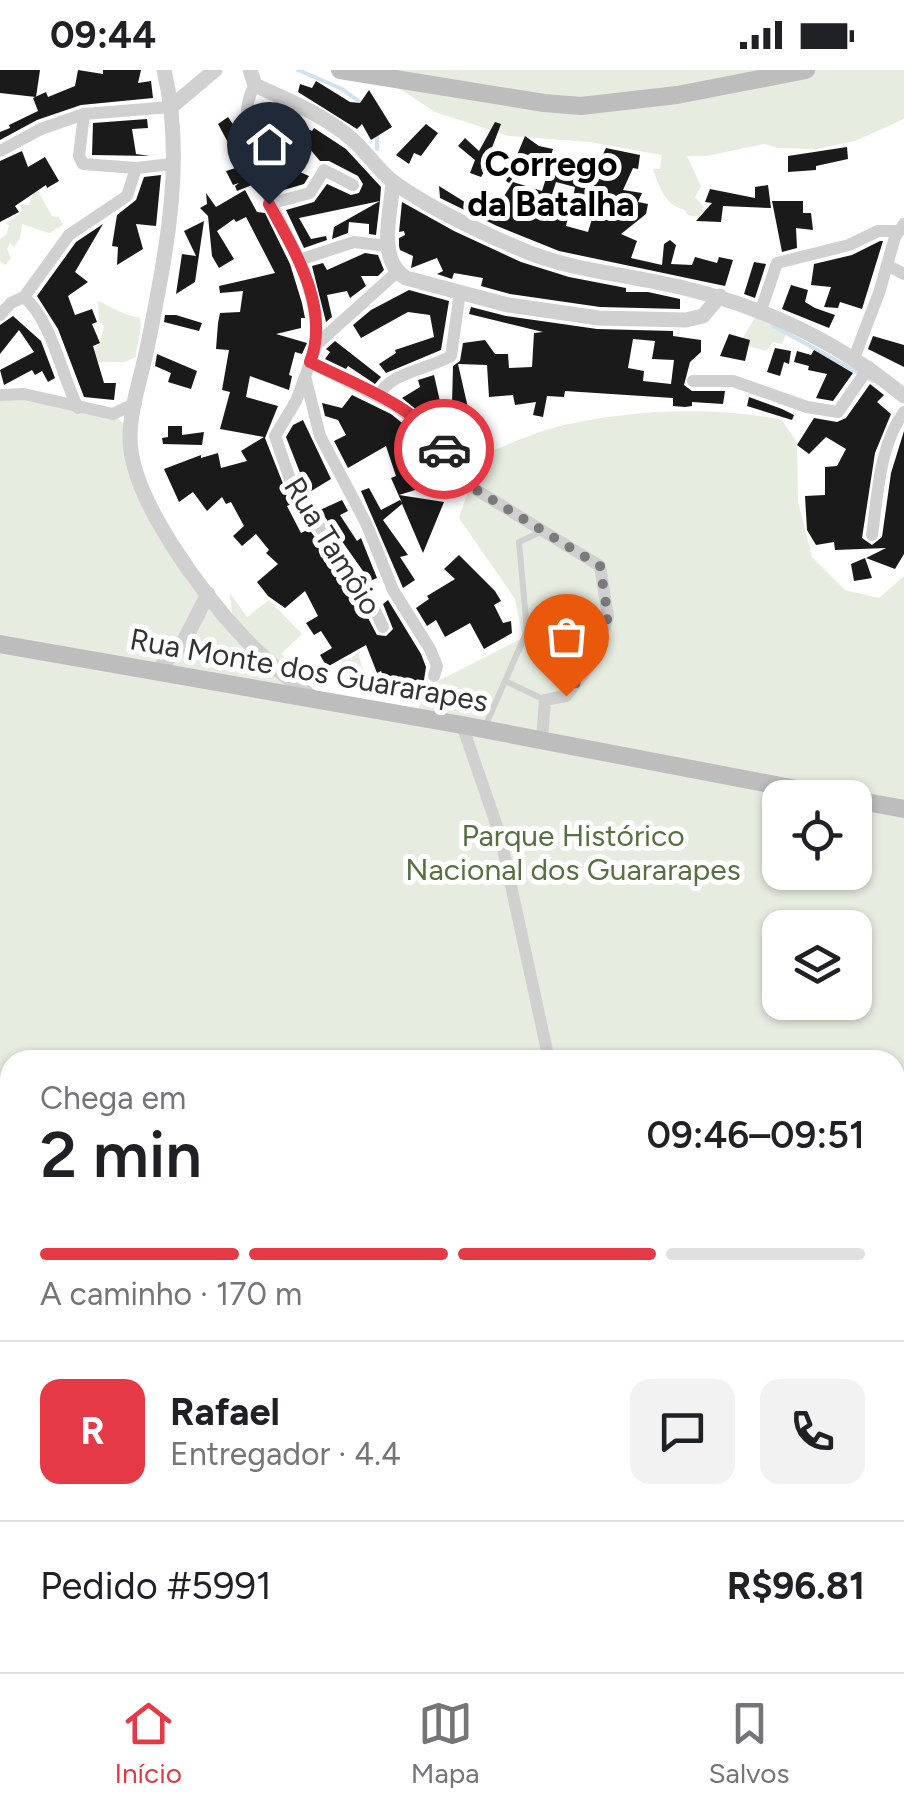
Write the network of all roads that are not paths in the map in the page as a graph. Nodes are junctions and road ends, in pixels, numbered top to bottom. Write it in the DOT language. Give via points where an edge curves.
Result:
graph roads {
  1 [pos="164,70"];
  2 [pos="216,70"];
  3 [pos="340,70"];
  4 [pos="806,70"];
  5 [pos="252,77"];
  6 [pos="448,79"];
  7 [pos="170,107"];
  8 [pos="84,114"];
  9 [pos="0,151"];
  10 [pos="172,164"];
  11 [pos="136,168"];
  12 [pos="393,183"];
  13 [pos="353,184"];
  14 [pos="269,204"];
  15 [pos="901,228"];
  16 [pos="388,246"];
  17 [pos="298,260"];
  18 [pos="887,265"];
  19 [pos="396,272"];
  20 [pos="904,274"];
  21 [pos="466,294"];
  22 [pos="720,296"];
  23 [pos="24,297"];
  24 [pos="761,310"];
  25 [pos="0,315"];
  26 [pos="317,344"];
  27 [pos="854,358"];
  28 [pos="868,367"];
  29 [pos="308,369"];
  30 [pos="692,381"];
  31 [pos="0,395"];
  32 [pos="904,396"];
  33 [pos="379,397"];
  34 [pos="136,402"];
  35 [pos="78,408"];
  36 [pos="904,412"];
  37 [pos="544,530"];
  38 [pos="872,535"];
  39 [pos="208,594"];
  40 [pos="383,627"];
  41 [pos="0,644"];
  42 [pos="158,670"];
  43 [pos="434,676"];
  44 [pos="505,682"];
  45 [pos="314,700"];
  46 [pos="544,700"];
  47 [pos="462,724"];
  48 [pos="484,728"];
  49 [pos="542,740"];
  50 [pos="762,782"];
  51 [pos="872,803"];
  52 [pos="904,809"];
  53 [pos="548,1050"];
  1 -- 7 [label="street"];
  2 -- 7 [label="street"];
  3 -- 6 [label="main road"];
  4 -- 6 [label="main road" via="582,106"];
  5 -- 12 [label="street" via="333,124"];
  5 -- 14 [label="street" via="244,111"];
  7 -- 8 [label="street"];
  7 -- 10 [label="street"];
  8 -- 9 [label="street"];
  8 -- 11 [label="street" via="83,164"];
  10 -- 11 [label="street"];
  10 -- 34 [label="street" via="166,262"];
  11 -- 23 [label="street" via="127,196 68,235"];
  12 -- 16 [label="street"];
  12 -- 22 [label="street" via="567,266"];
  13 -- 14 [label="street" via="324,170 310,193"];
  14 -- 17 [label="street"];
  15 -- 18 [label="street"];
  15 -- 24 [label="street" via="777,263"];
  16 -- 17 [label="street" via="354,242"];
  16 -- 19 [label="street"];
  17 -- 26 [label="street" via="317,318"];
  18 -- 20 [label="street"];
  18 -- 27 [label="street"];
  19 -- 21 [label="street"];
  19 -- 26 [label="street, Rua Tamôio"];
  21 -- 22 [label="street" via="553,314 686,320 703,316"];
  21 -- 33 [label="street" via="451,356 400,376"];
  22 -- 24 [label="street"];
  23 -- 25 [label="street"];
  23 -- 35 [label="street" via="43,320"];
  24 -- 27 [label="street"];
  26 -- 29 [label="street, Rua Tamôio"];
  27 -- 28 [label="street"];
  28 -- 30 [label="street" via="838,412 733,382"];
  28 -- 32 [label="street"];
  29 -- 33 [label="street"];
  29 -- 40 [label="street, Rua Tamôio" via="277,429 276,446 294,491 365,590"];
  29 -- 43 [label="street" via="324,446 393,590 430,649"];
  31 -- 35 [label="street"];
  33 -- 37 [label="street" via="437,438 470,486"];
  34 -- 35 [label="street" via="113,414"];
  34 -- 39 [label="street" via="130,437 138,479"];
  36 -- 38 [label="street" via="886,445"];
  37 -- 44 [label="lane" via="519,542 528,631"];
  37 -- 46 [label="street" via="600,566 608,617 590,664 566,696"];
  39 -- 42 [label="street" via="183,642"];
  39 -- 45 [label="street" via="246,640"];
  41 -- 42 [label="main road, Rua Monte dos Guararapes"];
  42 -- 45 [label="main road, Rua Monte dos Guararapes"];
  44 -- 46 [label="lane"];
  44 -- 48 [label="lane"];
  45 -- 47 [label="main road, Rua Monte dos Guararapes"];
  46 -- 49 [label="street"];
  47 -- 48 [label="main road, Rua Monte dos Guararapes"];
  47 -- 53 [label="street" via="500,835"];
  48 -- 49 [label="main road, Rua Monte dos Guararapes"];
  49 -- 50 [label="main road, Rua Monte dos Guararapes"];
  51 -- 52 [label="main road"];
}
